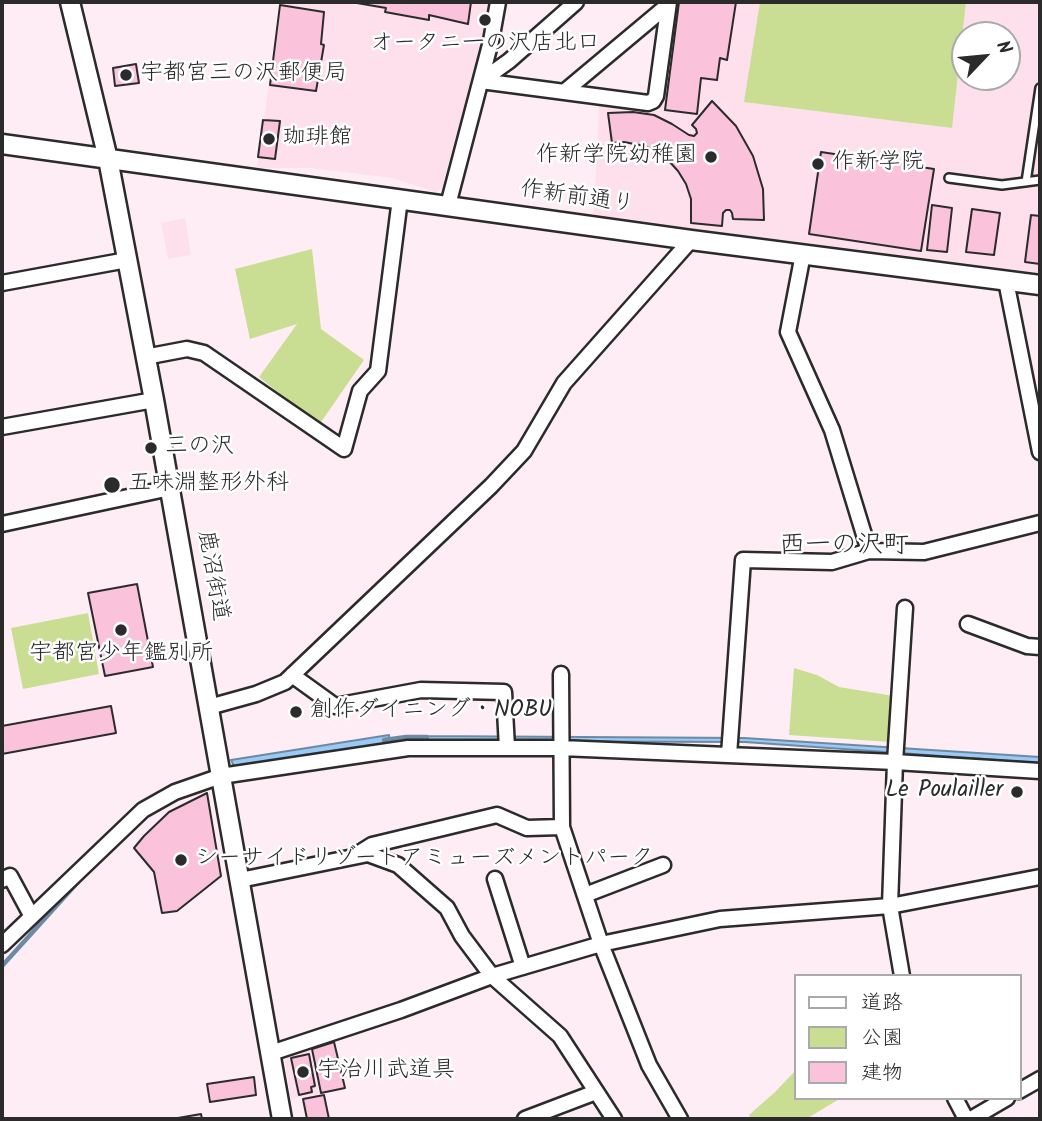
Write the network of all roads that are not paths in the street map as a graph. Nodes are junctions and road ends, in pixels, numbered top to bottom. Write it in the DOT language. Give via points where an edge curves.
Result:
graph roads {
  1 [pos="70,2"];
  2 [pos="498,2"];
  3 [pos="576,2"];
  4 [pos="669,3"];
  5 [pos="481,81"];
  6 [pos="1040,88"];
  7 [pos="564,92"];
  8 [pos="2,144"];
  9 [pos="107,159"];
  10 [pos="949,178"];
  11 [pos="1040,180"];
  12 [pos="1026,182"];
  13 [pos="400,199"];
  14 [pos="448,205"];
  15 [pos="691,240"];
  16 [pos="803,254"];
  17 [pos="127,260"];
  18 [pos="1006,281"];
  19 [pos="2,284"];
  20 [pos="1040,285"];
  21 [pos="145,356"];
  22 [pos="154,400"];
  23 [pos="2,427"];
  24 [pos="1040,452"];
  25 [pos="170,488"];
  26 [pos="1040,523"];
  27 [pos="2,524"];
  28 [pos="869,551"];
  29 [pos="905,608"];
  30 [pos="968,624"];
  31 [pos="1040,647"];
  32 [pos="561,674"];
  33 [pos="292,675"];
  34 [pos="209,707"];
  35 [pos="507,748"];
  36 [pos="561,748"];
  37 [pos="729,755"];
  38 [pos="895,762"];
  39 [pos="1040,771"];
  40 [pos="221,776"];
  41 [pos="562,827"];
  42 [pos="352,857"];
  43 [pos="663,865"];
  44 [pos="1040,877"];
  45 [pos="495,879"];
  46 [pos="2,880"];
  47 [pos="240,880"];
  48 [pos="585,895"];
  49 [pos="890,906"];
  50 [pos="31,915"];
  51 [pos="601,944"];
  52 [pos="2,945"];
  53 [pos="523,967"];
  54 [pos="902,974"];
  55 [pos="492,976"];
  56 [pos="271,1053"];
  57 [pos="1040,1079"];
  58 [pos="1021,1090"];
  59 [pos="596,1092"];
  60 [pos="956,1100"];
  61 [pos="1003,1100"];
  62 [pos="282,1119"];
  63 [pos="525,1119"];
  64 [pos="614,1119"];
  65 [pos="680,1119"];
  66 [pos="969,1119"];
  1 -- 9 [label="street, 鹿沼街道"];
  2 -- 5 [label="street"];
  3 -- 5 [label="street"];
  4 -- 7 [label="street"];
  4 -- 7 [label="street" via="653,101"];
  5 -- 7 [label="street"];
  5 -- 14 [label="street"];
  6 -- 12 [label="lane"];
  8 -- 9 [label="street, 作新前通り"];
  9 -- 13 [label="street, 作新前通り"];
  9 -- 17 [label="street, 鹿沼街道"];
  10 -- 12 [label="lane" via="1003,185"];
  11 -- 12 [label="lane"];
  13 -- 14 [label="street, 作新前通り"];
  13 -- 21 [label="street" via="378,371 360,391 344,449 204,353 187,349"];
  14 -- 15 [label="street, 作新前通り"];
  15 -- 16 [label="street, 作新前通り"];
  15 -- 33 [label="street" via="564,383 524,451"];
  16 -- 18 [label="street, 作新前通り"];
  16 -- 28 [label="street" via="788,332 832,430"];
  17 -- 19 [label="street"];
  17 -- 21 [label="street, 鹿沼街道"];
  18 -- 20 [label="street, 作新前通り"];
  18 -- 24 [label="street"];
  21 -- 22 [label="street, 鹿沼街道"];
  22 -- 23 [label="street"];
  22 -- 25 [label="street, 鹿沼街道"];
  25 -- 27 [label="street"];
  25 -- 34 [label="street, 鹿沼街道"];
  26 -- 28 [label="street" via="924,552"];
  28 -- 37 [label="street" via="832,562 743,560"];
  29 -- 38 [label="street"];
  30 -- 31 [label="street"];
  32 -- 36 [label="street"];
  33 -- 34 [label="street" via="256,694"];
  33 -- 35 [label="street" via="335,706 421,690 504,692"];
  34 -- 40 [label="street, 鹿沼街道"];
  35 -- 36 [label="street"];
  35 -- 40 [label="street" via="408,748"];
  36 -- 37 [label="street"];
  36 -- 41 [label="street"];
  37 -- 38 [label="street"];
  38 -- 39 [label="street"];
  38 -- 49 [label="street"];
  40 -- 47 [label="street, 鹿沼街道"];
  40 -- 50 [label="street" via="175,792 143,810"];
  41 -- 42 [label="street" via="527,828 497,815 372,845"];
  41 -- 48 [label="street"];
  42 -- 47 [label="street"];
  42 -- 55 [label="street" via="368,855 398,865 447,908"];
  43 -- 48 [label="street"];
  44 -- 49 [label="street"];
  45 -- 53 [label="street"];
  46 -- 50 [label="street" via="10,876"];
  47 -- 56 [label="street, 鹿沼街道"];
  48 -- 51 [label="street"];
  49 -- 51 [label="street" via="720,919"];
  49 -- 54 [label="street"];
  50 -- 52 [label="street"];
  51 -- 53 [label="street"];
  51 -- 65 [label="street" via="649,1065"];
  53 -- 55 [label="street"];
  55 -- 56 [label="street"];
  55 -- 59 [label="street" via="560,1036"];
  56 -- 62 [label="street, 鹿沼街道"];
  57 -- 58 [label="street"];
  59 -- 63 [label="street"];
  59 -- 64 [label="street"];
  60 -- 66 [label="street"];
  61 -- 66 [label="street"];
}
